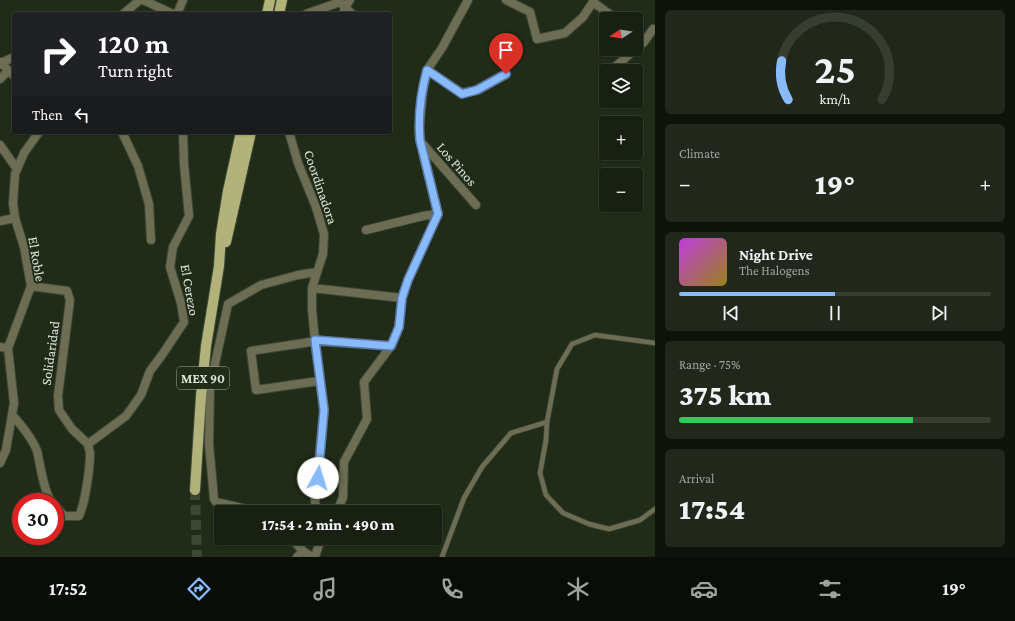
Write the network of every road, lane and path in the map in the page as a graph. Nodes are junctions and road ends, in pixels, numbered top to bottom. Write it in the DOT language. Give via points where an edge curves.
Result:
graph roads {
  1 [pos="141,0"];
  2 [pos="184,0"];
  3 [pos="270,0"];
  4 [pos="282,0"];
  5 [pos="468,0"];
  6 [pos="506,0"];
  7 [pos="593,1"];
  8 [pos="343,5"];
  9 [pos="126,12"];
  10 [pos="168,12"];
  11 [pos="178,12"];
  12 [pos="267,12"];
  13 [pos="279,12"];
  14 [pos="314,12"];
  15 [pos="607,12"];
  16 [pos="628,56"];
  17 [pos="12,58"];
  18 [pos="0,63"];
  19 [pos="618,64"];
  20 [pos="427,70"];
  21 [pos="11,73"];
  22 [pos="506,74"];
  23 [pos="0,79"];
  24 [pos="39,134"];
  25 [pos="123,134"];
  26 [pos="183,134"];
  27 [pos="241,134"];
  28 [pos="251,134"];
  29 [pos="290,134"];
  30 [pos="420,140"];
  31 [pos="0,145"];
  32 [pos="17,169"];
  33 [pos="476,205"];
  34 [pos="438,214"];
  35 [pos="15,218"];
  36 [pos="0,221"];
  37 [pos="366,230"];
  38 [pos="151,240"];
  39 [pos="219,266"];
  40 [pos="317,272"];
  41 [pos="31,286"];
  42 [pos="312,288"];
  43 [pos="402,298"];
  44 [pos="315,340"];
  45 [pos="655,343"];
  46 [pos="391,346"];
  47 [pos="4,347"];
  48 [pos="319,381"];
  49 [pos="12,415"];
  50 [pos="547,422"];
  51 [pos="88,444"];
  52 [pos="1,460"];
  53 [pos="195,490"];
  54 [pos="48,493"];
  55 [pos="229,505"];
  56 [pos="315,505"];
  57 [pos="340,505"];
  58 [pos="655,509"];
  59 [pos="64,516"];
  60 [pos="298,545"];
  61 [pos="318,545"];
  62 [pos="303,550"];
  63 [pos="297,557"];
  64 [pos="314,557"];
  65 [pos="442,557"];
  1 -- 9 [label="street"];
  1 -- 10 [label="street"];
  2 -- 11 [label="street"];
  3 -- 12 [label="main road"];
  4 -- 13 [label="main road"];
  5 -- 20 [label="street"];
  6 -- 7 [label="street" via="530,12 537,39 565,33 583,17"];
  7 -- 15 [label="street"];
  8 -- 14 [label="street"];
  16 -- 19 [label="street"];
  17 -- 18 [label="street"];
  18 -- 21 [label="street"];
  20 -- 22 [label="street" via="462,94 477,90"];
  20 -- 30 [label="street" via="419,129"];
  21 -- 23 [label="street"];
  24 -- 32 [label="street, El Roble"];
  25 -- 38 [label="street" via="138,166 149,204"];
  26 -- 51 [label="street, El Cerezo" via="189,216 174,247 170,268 184,322 150,371 142,395 126,416"];
  27 -- 39 [label="main road, MEX 90" via="226,206"];
  28 -- 39 [label="main road, MEX 90" via="228,237"];
  29 -- 40 [label="street, Coordinadora" via="324,234 323,254"];
  30 -- 33 [label="street, Los Pinos"];
  30 -- 34 [label="street"];
  31 -- 32 [label="street"];
  32 -- 35 [label="street, El Roble" via="13,203"];
  34 -- 37 [label="street"];
  34 -- 43 [label="street"];
  35 -- 36 [label="street"];
  35 -- 41 [label="street, El Roble"];
  39 -- 53 [label="main road, MEX 90" via="206,346"];
  40 -- 42 [label="street, Coordinadora"];
  40 -- 55 [label="street" via="261,285 228,304 210,388 209,444 214,499 216,502"];
  41 -- 47 [label="street, El Roble"];
  41 -- 51 [label="street, Solidaridad" via="67,291 70,300 58,396 59,410 72,429"];
  42 -- 43 [label="street"];
  42 -- 44 [label="street, Coordinadora"];
  43 -- 46 [label="street" via="399,327"];
  44 -- 46 [label="street"];
  44 -- 48 [label="street, Coordinadora"];
  44 -- 48 [label="street" via="251,351 256,390"];
  45 -- 50 [label="lane" via="595,335 572,344 557,369"];
  46 -- 57 [label="street" via="364,382 367,419 344,462 343,497"];
  47 -- 49 [label="street, El Roble" via="14,403"];
  48 -- 56 [label="street, Coordinadora" via="324,410"];
  49 -- 52 [label="street, El Roble" via="6,450"];
  49 -- 54 [label="street" via="36,449"];
  50 -- 58 [label="lane" via="540,473 546,495 563,513 609,529 640,520"];
  50 -- 65 [label="lane" via="511,434 482,467 464,498"];
  51 -- 59 [label="street" via="90,452 82,509 78,516"];
  60 -- 62 [label="street"];
  61 -- 64 [label="street"];
  62 -- 63 [label="street"];
  62 -- 64 [label="street"];
}
